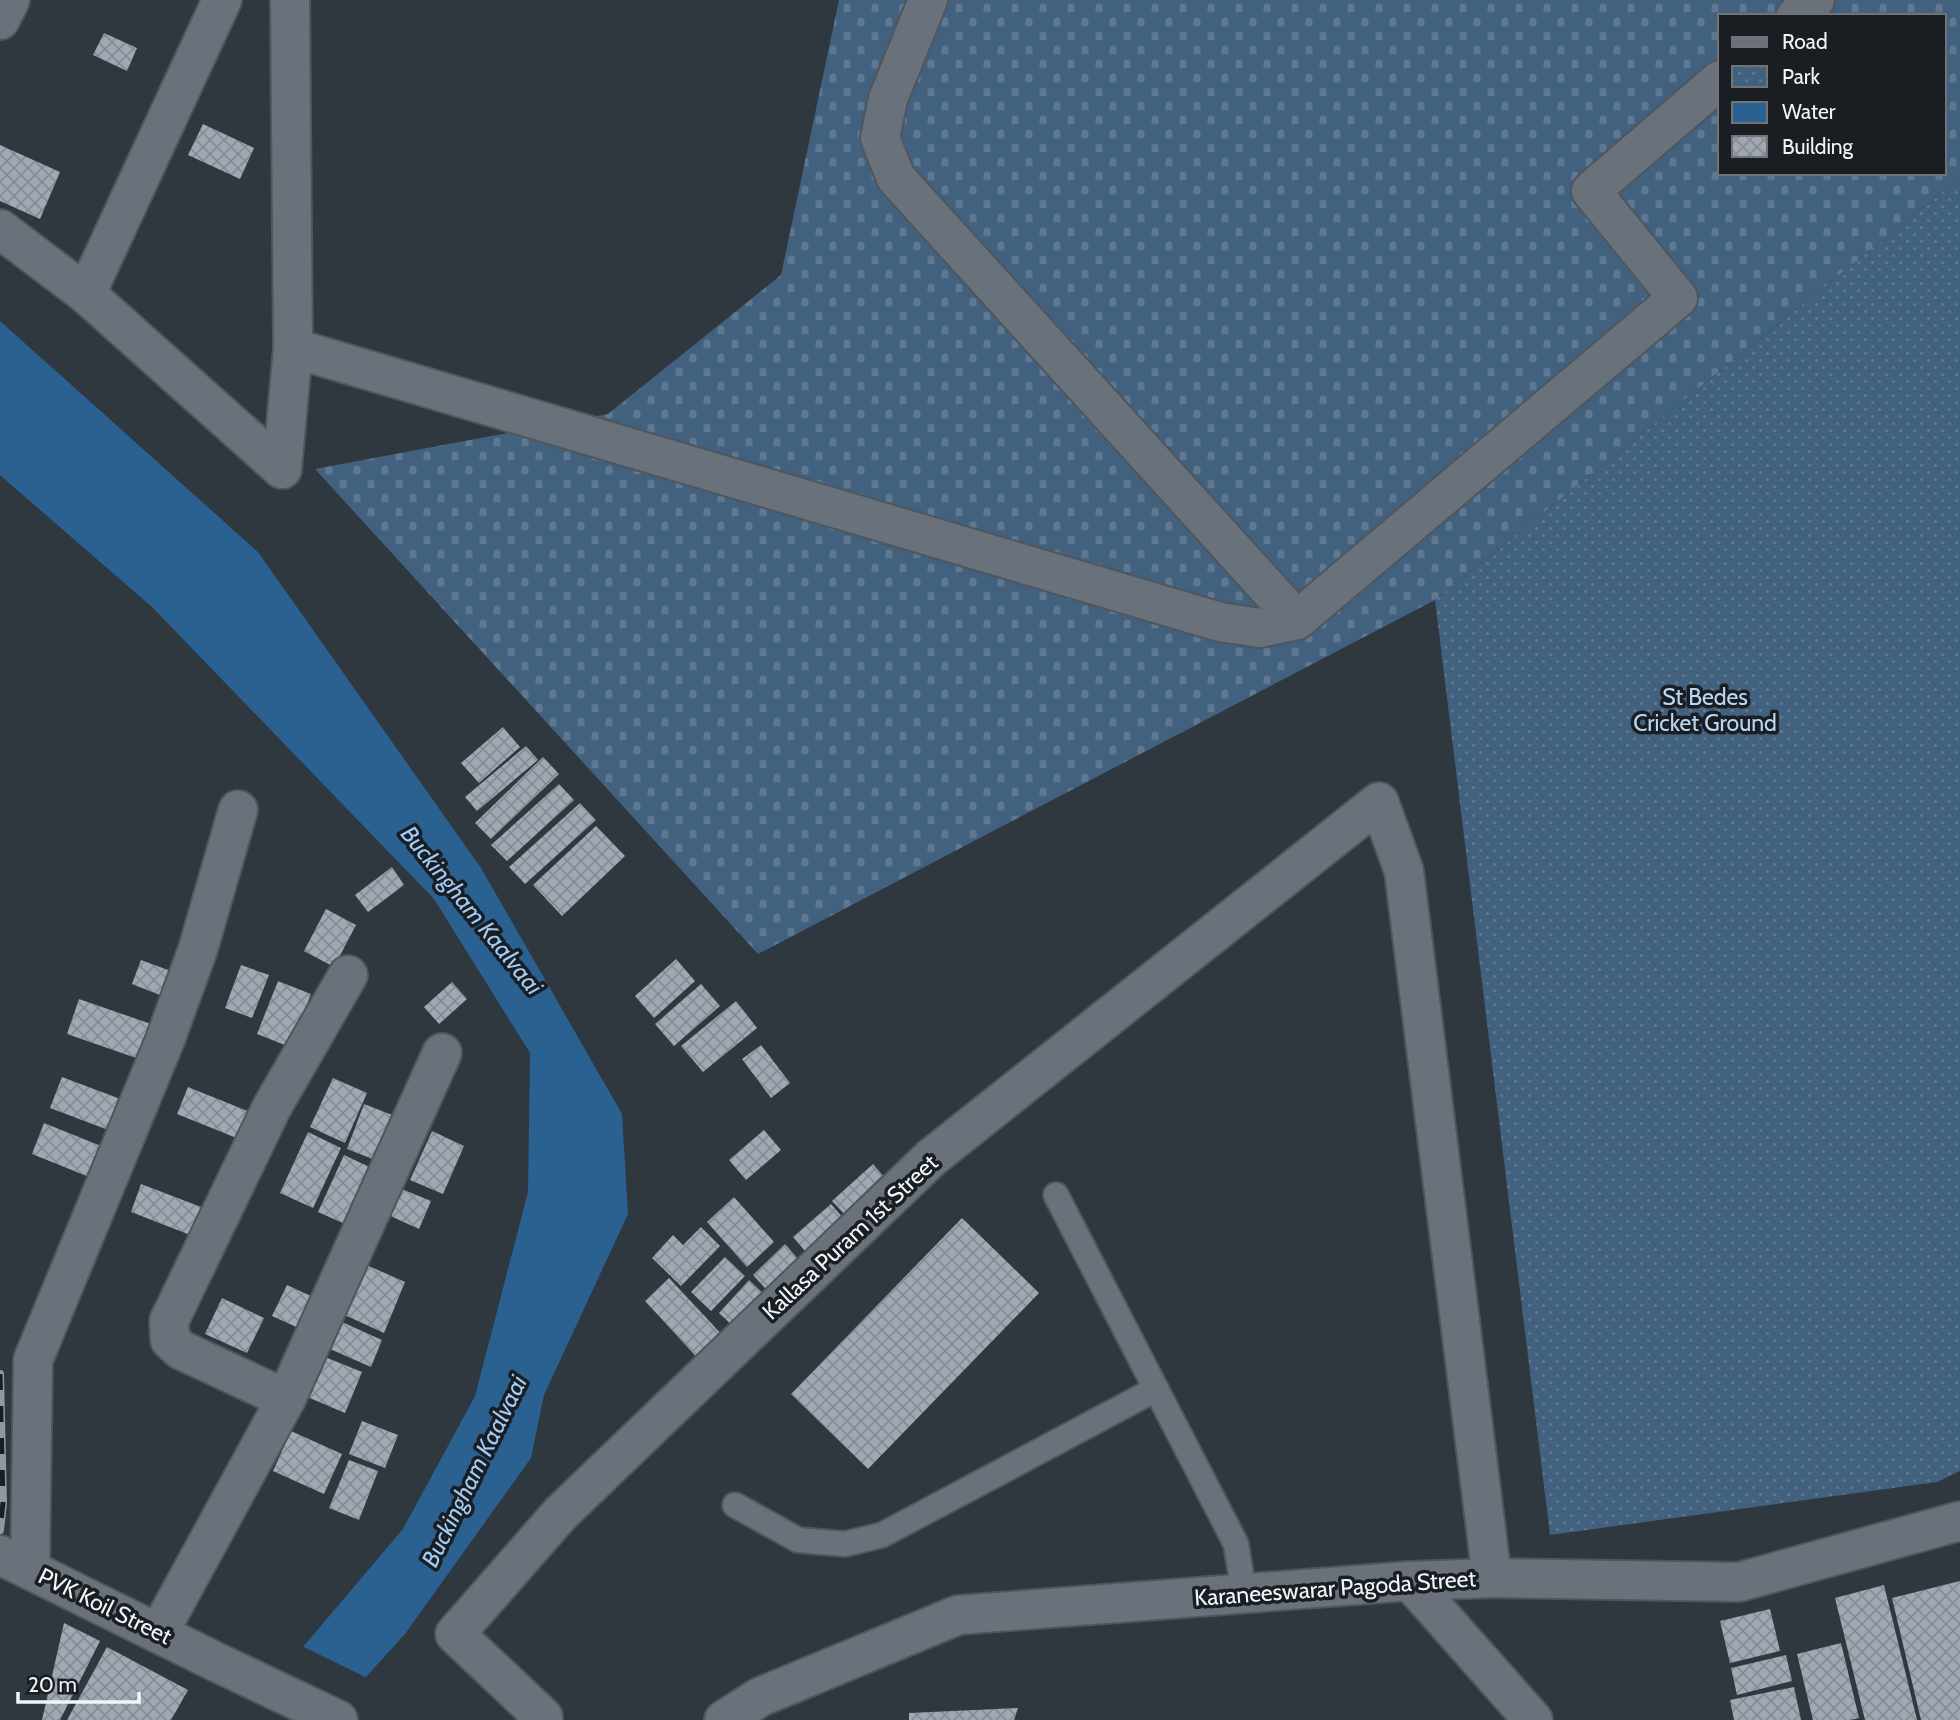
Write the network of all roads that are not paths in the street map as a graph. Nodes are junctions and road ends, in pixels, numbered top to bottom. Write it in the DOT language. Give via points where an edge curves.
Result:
graph roads {
  1 [pos="10,0"];
  2 [pos="222,0"];
  3 [pos="290,0"];
  4 [pos="929,0"];
  5 [pos="1815,0"];
  6 [pos="1798,14"];
  7 [pos="0,20"];
  8 [pos="1718,82"];
  9 [pos="0,229"];
  10 [pos="86,294"];
  11 [pos="293,348"];
  12 [pos="1297,620"];
  13 [pos="238,810"];
  14 [pos="348,975"];
  15 [pos="442,1053"];
  16 [pos="1056,1195"];
  17 [pos="1156,1389"];
  18 [pos="286,1399"];
  19 [pos="735,1506"];
  20 [pos="1960,1521"];
  21 [pos="15,1562"];
  22 [pos="1492,1578"];
  23 [pos="1410,1581"];
  24 [pos="1244,1593"];
  25 [pos="159,1632"];
  26 [pos="338,1720"];
  27 [pos="543,1720"];
  28 [pos="724,1720"];
  29 [pos="1533,1720"];
  1 -- 7 [label="street"];
  2 -- 10 [label="street"];
  3 -- 11 [label="street"];
  4 -- 12 [label="street" via="888,99 880,138 896,178"];
  5 -- 6 [label="street"];
  8 -- 12 [label="street" via="1591,191 1678,298"];
  9 -- 10 [label="street"];
  10 -- 11 [label="street" via="282,469"];
  11 -- 12 [label="street" via="1220,622 1260,628"];
  13 -- 21 [label="street" via="198,949 165,1040 33,1360"];
  14 -- 18 [label="street" via="272,1107 169,1321 170,1340 181,1350"];
  15 -- 18 [label="street"];
  16 -- 17 [label="lane"];
  17 -- 19 [label="lane" via="882,1535 845,1544 798,1540"];
  17 -- 24 [label="lane" via="1236,1544"];
  18 -- 25 [label="street"];
  20 -- 22 [label="street, Karaneeswarar Pagoda Street" via="1739,1582"];
  21 -- 25 [label="street, PVK Koil Street"];
  22 -- 23 [label="street, Karaneeswarar Pagoda Street"];
  22 -- 27 [label="street, Kallasa Puram 1st Street" via="1405,871 1379,802 931,1158 560,1514 456,1634"];
  23 -- 24 [label="street, Karaneeswarar Pagoda Street"];
  23 -- 29 [label="street"];
  24 -- 28 [label="street, Karaneeswarar Pagoda Street" via="958,1615 760,1697"];
  25 -- 26 [label="street, PVK Koil Street"];
}
